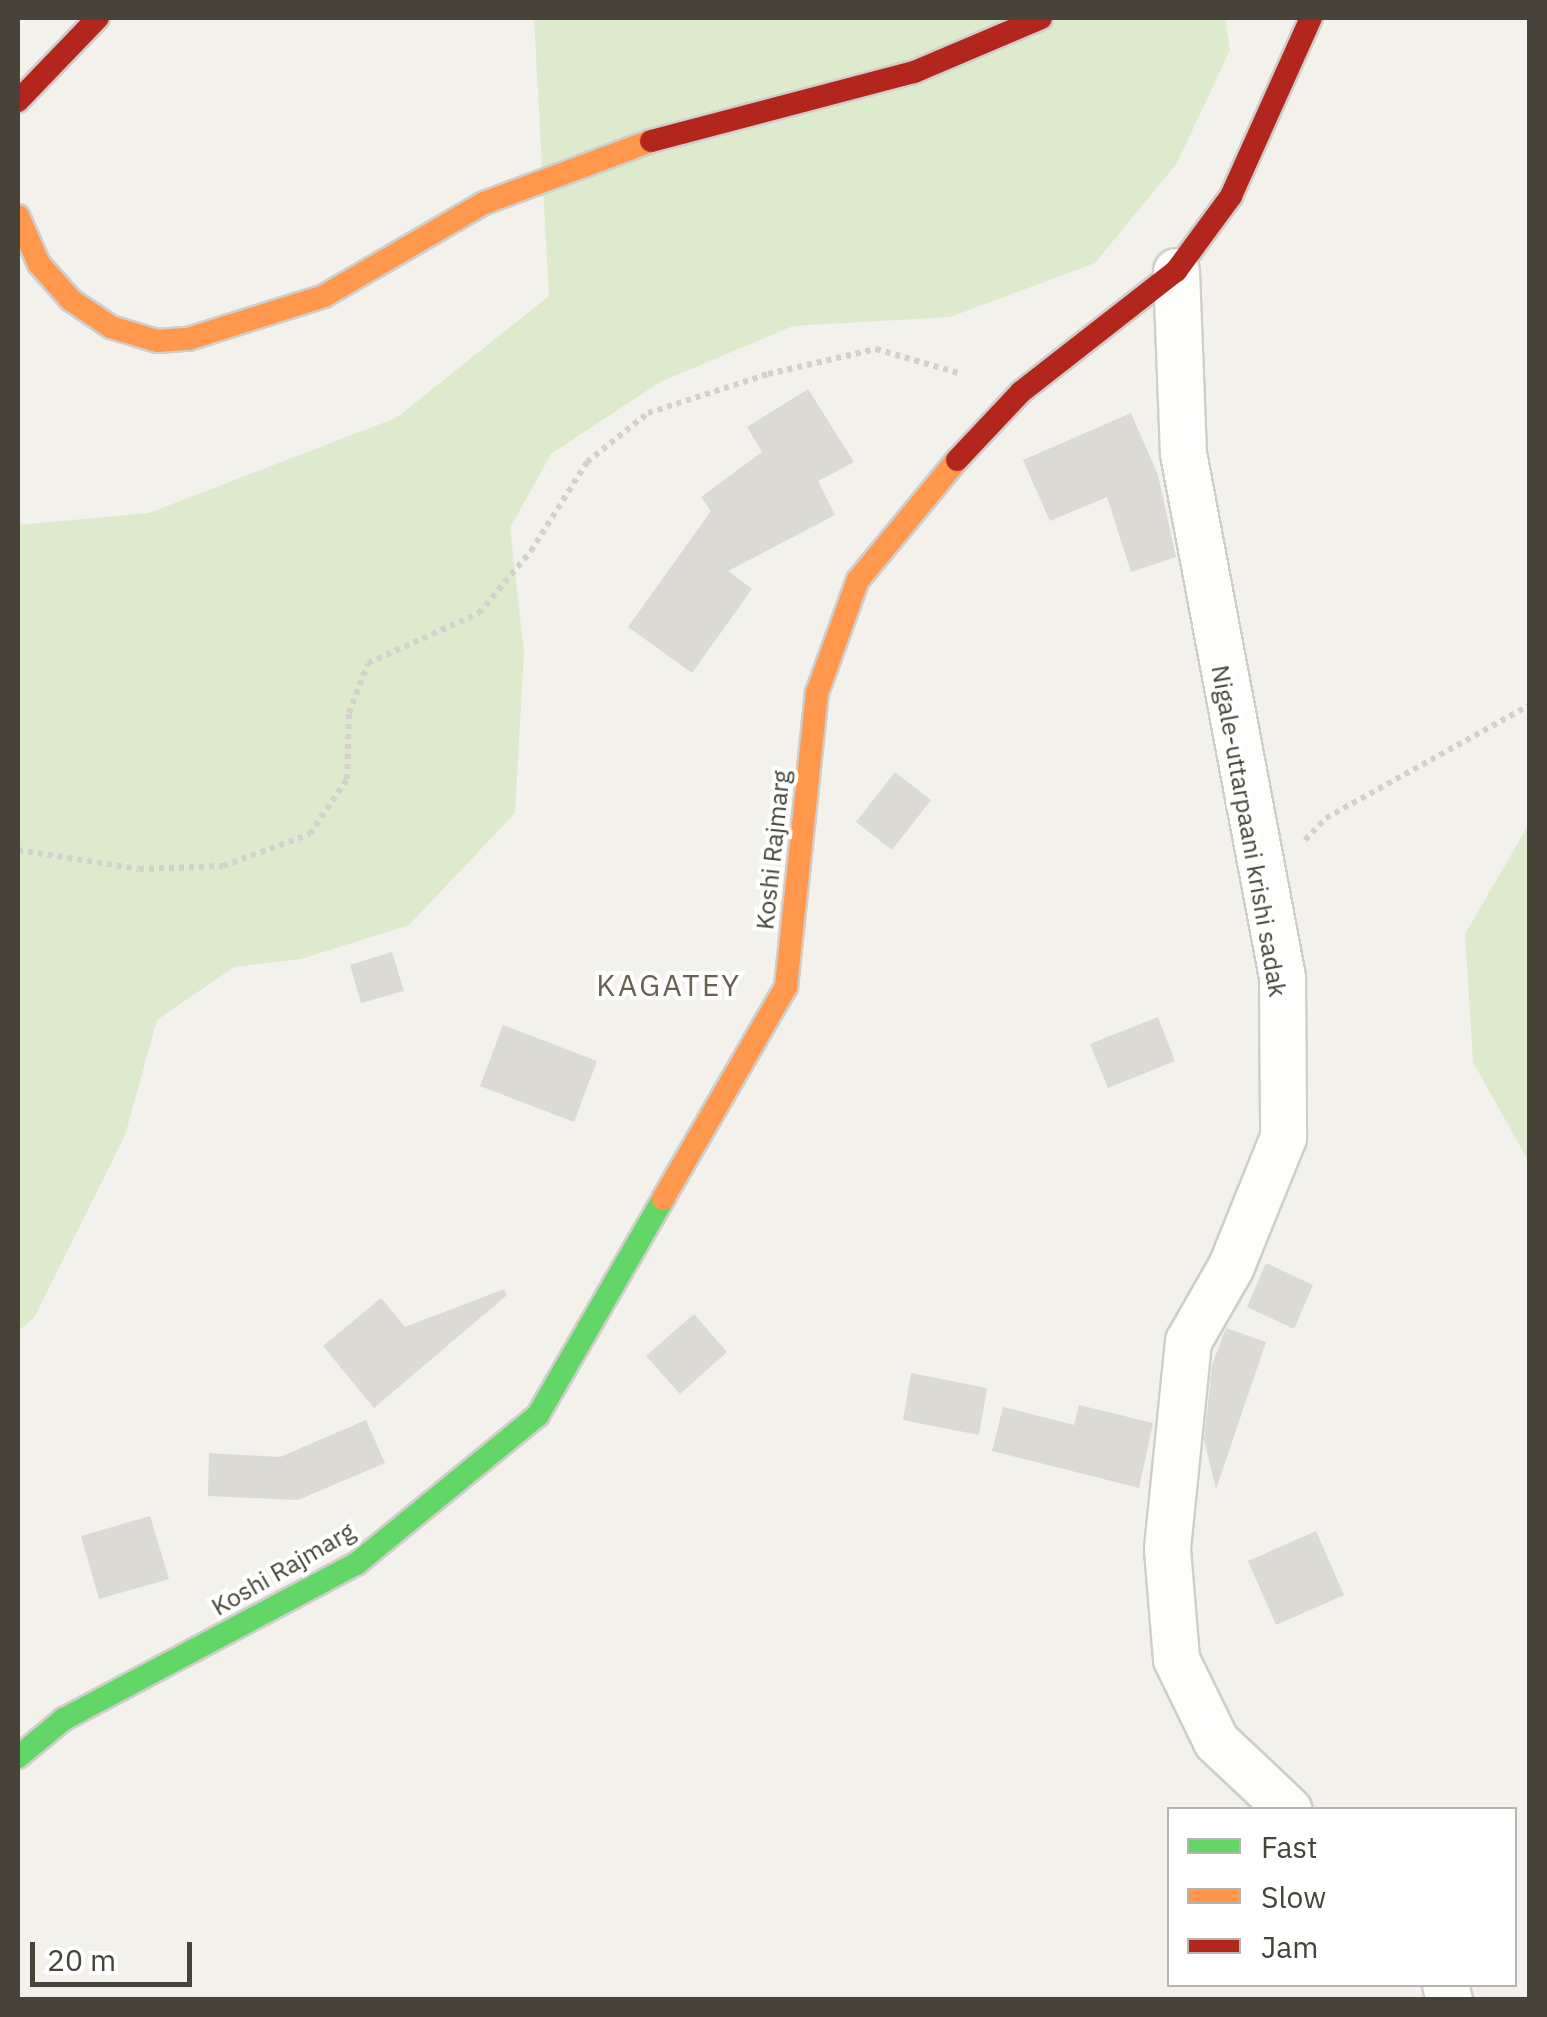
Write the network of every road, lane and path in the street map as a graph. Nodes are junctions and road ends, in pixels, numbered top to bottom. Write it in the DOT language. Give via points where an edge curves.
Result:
graph roads {
  1 [pos="98,18"];
  2 [pos="1041,18"];
  3 [pos="1311,18"];
  4 [pos="18,101"];
  5 [pos="18,216"];
  6 [pos="1176,271"];
  7 [pos="1022,392"];
  8 [pos="1530,704"];
  9 [pos="1301,844"];
  10 [pos="18,850"];
  11 [pos="18,1758"];
  12 [pos="1286,1807"];
  1 -- 4 [label="main road"];
  2 -- 5 [label="main road" via="914,72 607,153 484,203 324,296 188,339 157,341 111,327 70,300 39,264"];
  3 -- 6 [label="main road, Koshi Rajmarg" via="1231,196"];
  6 -- 7 [label="main road, Koshi Rajmarg"];
  6 -- 12 [label="street, Nigale-uttarpaani krishi sadak" via="1184,453 1282,977 1283,1137 1231,1266 1188,1341 1167,1549 1176,1659 1216,1741"];
  7 -- 10 [label="path" via="876,349 768,374 648,414 586,462 531,551 479,613 368,663 349,712 347,779 310,834 224,866 140,869"];
  7 -- 11 [label="main road, Koshi Rajmarg" via="934,484 858,580 817,693 786,988 538,1415 356,1564 64,1719"];
  8 -- 9 [label="path" via="1326,818"];
}
